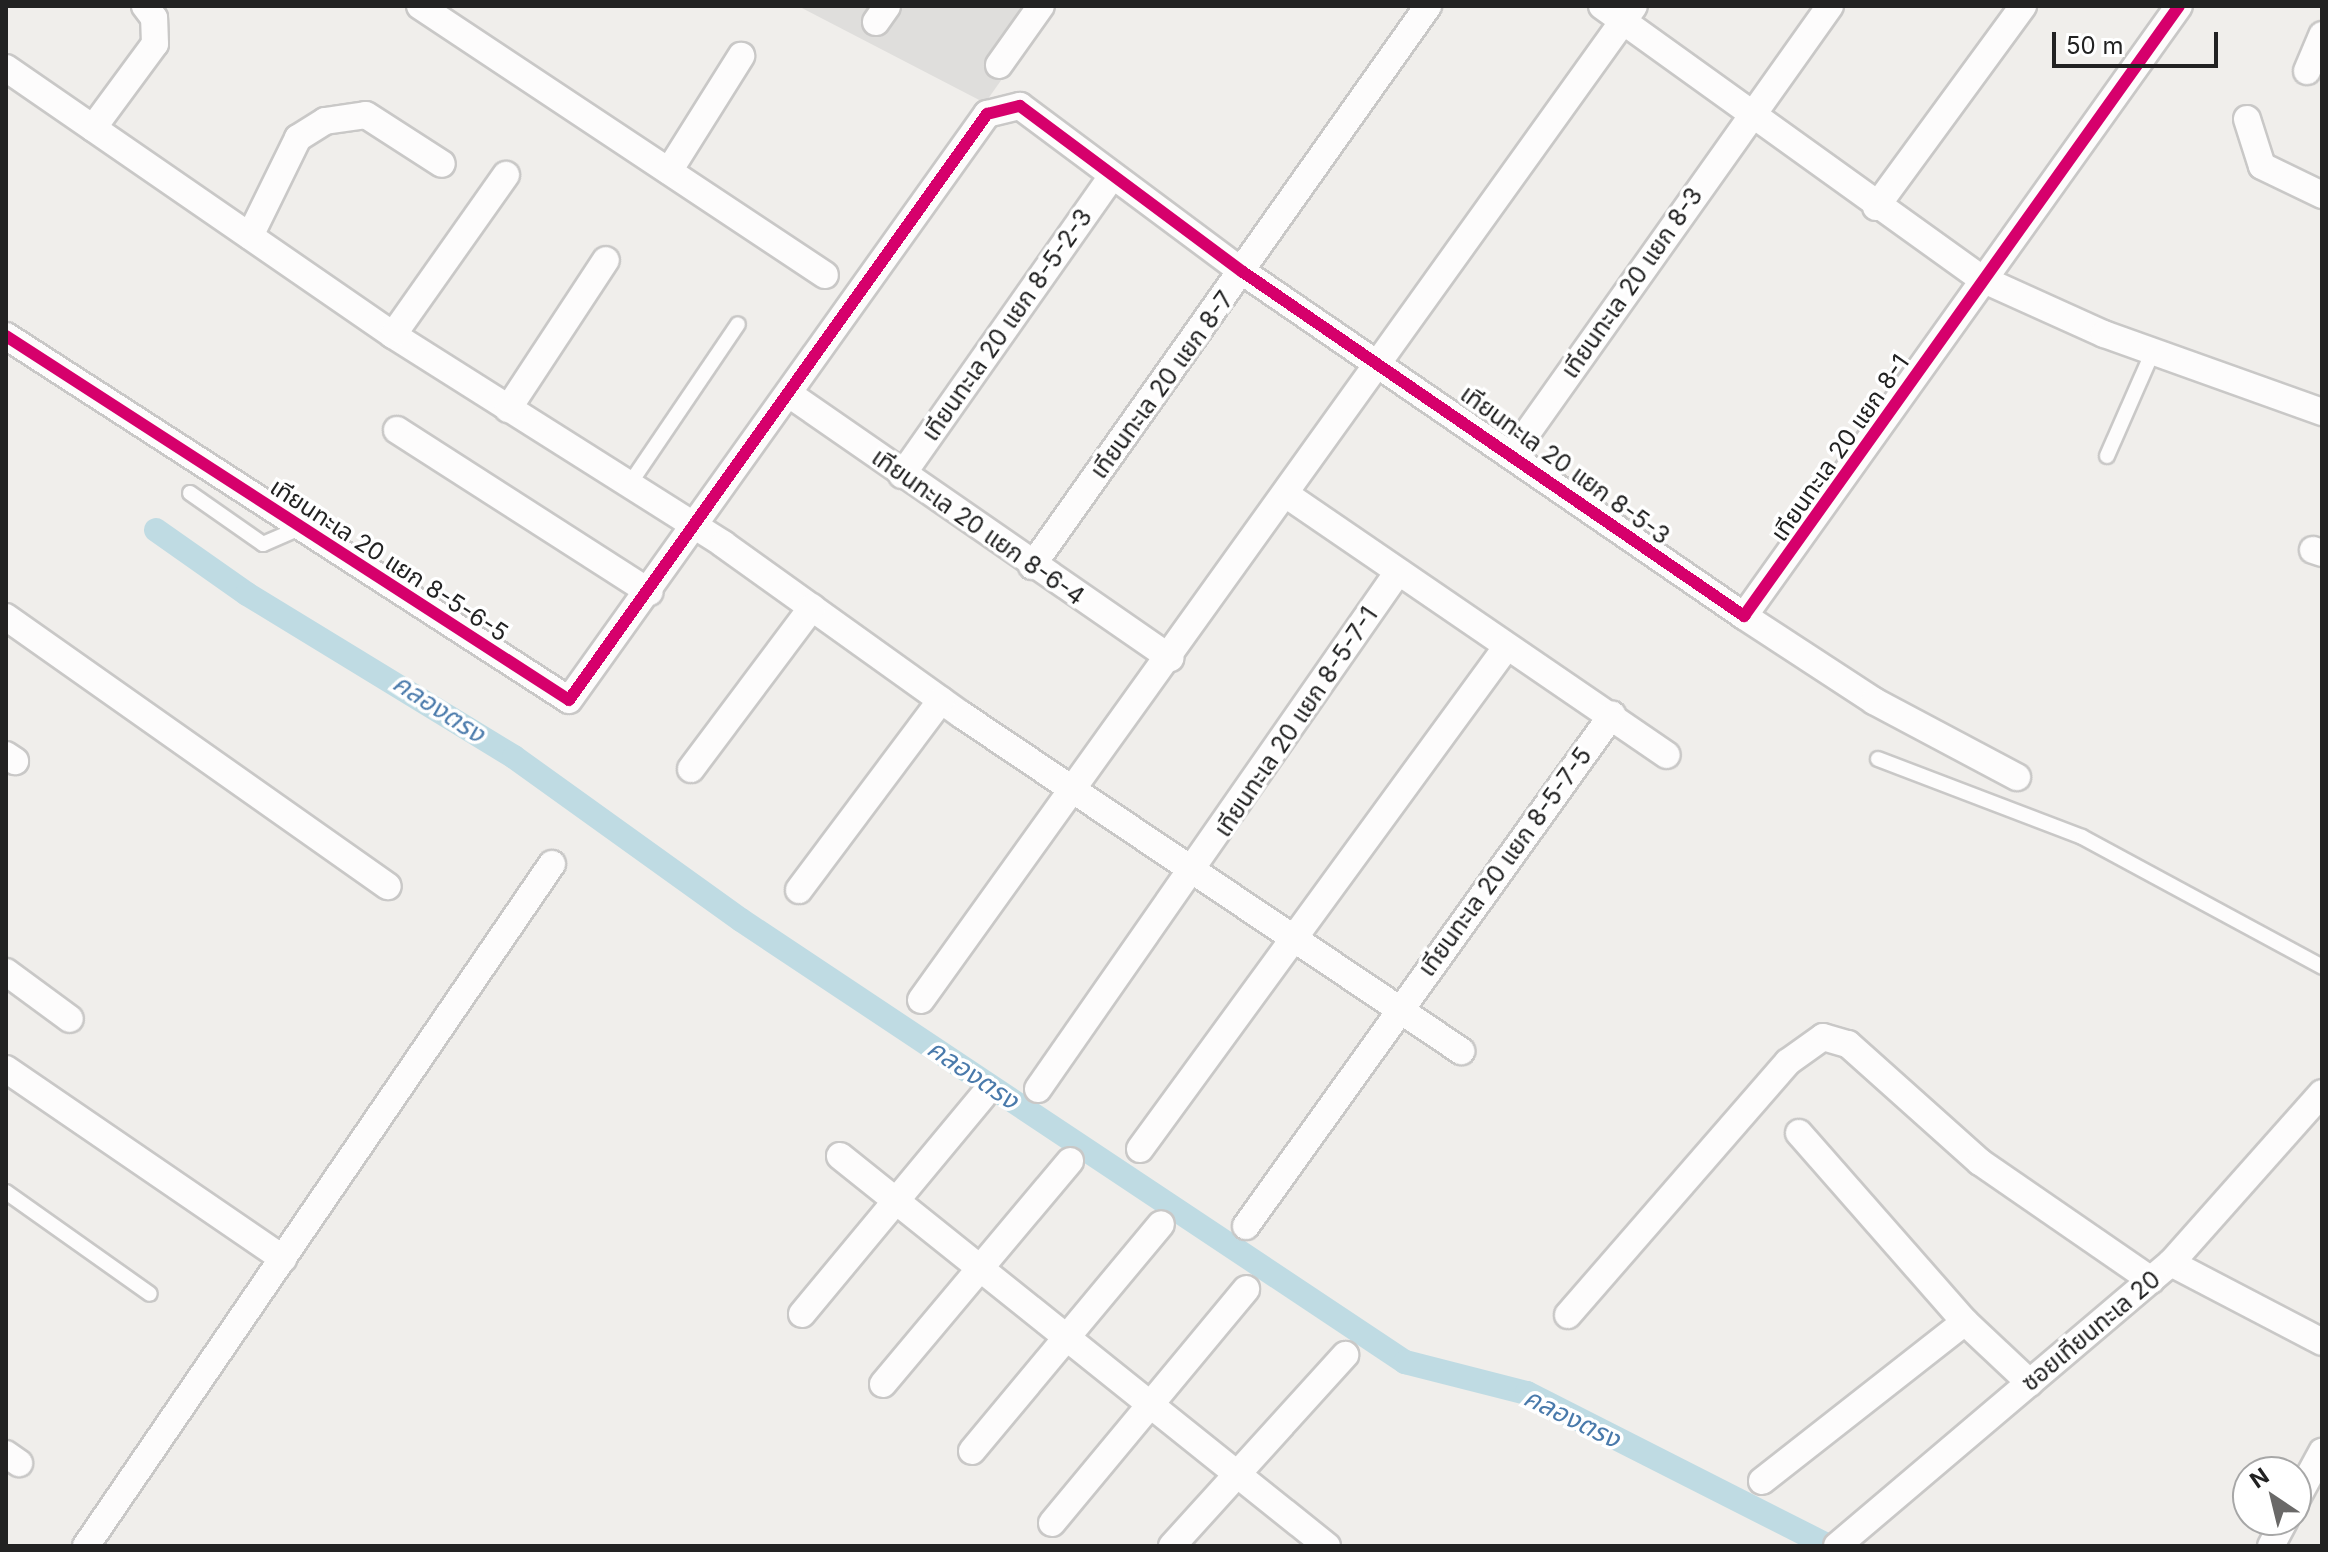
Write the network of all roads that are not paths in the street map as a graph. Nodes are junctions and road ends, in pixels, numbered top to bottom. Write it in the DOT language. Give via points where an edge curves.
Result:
graph roads {
  1 [pos="145,6"];
  2 [pos="420,6"];
  3 [pos="1041,6"];
  4 [pos="1428,6"];
  5 [pos="1602,6"];
  6 [pos="1830,6"];
  7 [pos="2023,6"];
  8 [pos="2179,6"];
  9 [pos="1628,14"];
  10 [pos="2322,35"];
  11 [pos="741,56"];
  12 [pos="999,65"];
  13 [pos="6,68"];
  14 [pos="2307,71"];
  15 [pos="1754,114"];
  16 [pos="2247,119"];
  17 [pos="93,128"];
  18 [pos="442,164"];
  19 [pos="669,171"];
  20 [pos="506,175"];
  21 [pos="1112,176"];
  22 [pos="2322,195"];
  23 [pos="1876,207"];
  24 [pos="250,236"];
  25 [pos="606,260"];
  26 [pos="1243,272"];
  27 [pos="825,275"];
  28 [pos="1982,279"];
  29 [pos="738,324"];
  30 [pos="393,335"];
  31 [pos="6,336"];
  32 [pos="2153,351"];
  33 [pos="1383,363"];
  34 [pos="789,394"];
  35 [pos="508,409"];
  36 [pos="2322,412"];
  37 [pos="397,430"];
  38 [pos="1513,453"];
  39 [pos="2107,456"];
  40 [pos="902,475"];
  41 [pos="629,485"];
  42 [pos="190,493"];
  43 [pos="1287,495"];
  44 [pos="695,526"];
  45 [pos="300,528"];
  46 [pos="1032,566"];
  47 [pos="1398,572"];
  48 [pos="649,592"];
  49 [pos="812,607"];
  50 [pos="1733,610"];
  51 [pos="6,617"];
  52 [pos="1505,649"];
  53 [pos="1170,658"];
  54 [pos="941,700"];
  55 [pos="1612,715"];
  56 [pos="1667,755"];
  57 [pos="1878,759"];
  58 [pos="691,769"];
  59 [pos="2017,777"];
  60 [pos="1074,790"];
  61 [pos="552,864"];
  62 [pos="1194,871"];
  63 [pos="388,886"];
  64 [pos="799,890"];
  65 [pos="1293,939"];
  66 [pos="2322,967"];
  67 [pos="6,972"];
  68 [pos="921,1000"];
  69 [pos="1399,1010"];
  70 [pos="70,1019"];
  71 [pos="1461,1051"];
  72 [pos="6,1069"];
  73 [pos="1038,1089"];
  74 [pos="2322,1093"];
  75 [pos="983,1096"];
  76 [pos="1799,1133"];
  77 [pos="1140,1149"];
  78 [pos="840,1156"];
  79 [pos="1070,1161"];
  80 [pos="6,1192"];
  81 [pos="902,1200"];
  82 [pos="1161,1224"];
  83 [pos="1246,1226"];
  84 [pos="283,1259"];
  85 [pos="983,1266"];
  86 [pos="2161,1272"];
  87 [pos="1246,1289"];
  88 [pos="150,1294"];
  89 [pos="802,1314"];
  90 [pos="1568,1315"];
  91 [pos="1965,1322"];
  92 [pos="1067,1334"];
  93 [pos="2322,1342"];
  94 [pos="1345,1355"];
  95 [pos="2030,1383"];
  96 [pos="883,1384"];
  97 [pos="1152,1406"];
  98 [pos="972,1451"];
  99 [pos="2322,1452"];
  100 [pos="2312,1470"];
  101 [pos="1236,1472"];
  102 [pos="1762,1481"];
  103 [pos="1052,1523"];
  104 [pos="1842,1542"];
  105 [pos="1323,1545"];
  106 [pos="86,1546"];
  107 [pos="1172,1546"];
  1 -- 17 [label="street" via="154,18 155,44"];
  2 -- 19 [label="street"];
  3 -- 12 [label="street"];
  4 -- 26 [label="street, เทียนทะเล 20 แยก 8-7"];
  5 -- 9 [label="street"];
  6 -- 15 [label="street, เทียนทะเล 20 แยก 8-3"];
  7 -- 23 [label="street"];
  8 -- 28 [label="street, เทียนทะเล 20 แยก 8-1"];
  9 -- 15 [label="street"];
  9 -- 33 [label="street"];
  10 -- 14 [label="street"];
  11 -- 19 [label="street"];
  13 -- 17 [label="street"];
  15 -- 23 [label="street"];
  15 -- 38 [label="street, เทียนทะเล 20 แยก 8-3"];
  16 -- 22 [label="street" via="2262,166"];
  17 -- 24 [label="street"];
  18 -- 24 [label="street" via="366,115 325,121 298,138"];
  19 -- 27 [label="street"];
  20 -- 30 [label="street"];
  21 -- 26 [label="street, เทียนทะเล 20 แยก 8-5-3"];
  21 -- 34 [label="street, เทียนทะเล 20 แยก 8-5-6-5" via="1020,106 987,114"];
  21 -- 40 [label="street, เทียนทะเล 20 แยก 8-5-2-3"];
  23 -- 28 [label="street"];
  24 -- 30 [label="street"];
  25 -- 35 [label="street"];
  26 -- 33 [label="street, เทียนทะเล 20 แยก 8-5-3"];
  26 -- 46 [label="street, เทียนทะเล 20 แยก 8-7"];
  28 -- 32 [label="street"];
  28 -- 50 [label="street, เทียนทะเล 20 แยก 8-1" via="1859,464"];
  29 -- 41 [label="lane"];
  30 -- 35 [label="street"];
  31 -- 45 [label="street, เทียนทะเล 20 แยก 8-5-6-5"];
  32 -- 36 [label="street"];
  32 -- 39 [label="lane"];
  33 -- 38 [label="street, เทียนทะเล 20 แยก 8-5-3"];
  33 -- 43 [label="street"];
  34 -- 40 [label="street, เทียนทะเล 20 แยก 8-6-4"];
  34 -- 44 [label="street, เทียนทะเล 20 แยก 8-5-6-5"];
  35 -- 41 [label="street"];
  37 -- 48 [label="street"];
  38 -- 50 [label="street, เทียนทะเล 20 แยก 8-5-3"];
  40 -- 46 [label="street, เทียนทะเล 20 แยก 8-6-4"];
  41 -- 44 [label="street"];
  42 -- 45 [label="lane" via="263,544"];
  43 -- 47 [label="street"];
  43 -- 53 [label="street"];
  44 -- 48 [label="street, เทียนทะเล 20 แยก 8-5-6-5"];
  44 -- 49 [label="street"];
  45 -- 48 [label="street, เทียนทะเล 20 แยก 8-5-6-5" via="561,699 576,696"];
  46 -- 53 [label="street, เทียนทะเล 20 แยก 8-6-4"];
  47 -- 52 [label="street"];
  47 -- 62 [label="street, เทียนทะเล 20 แยก 8-5-7-1"];
  49 -- 54 [label="street"];
  49 -- 58 [label="street"];
  50 -- 59 [label="street, เทียนทะเล 20 แยก 8-5-3" via="1874,701"];
  51 -- 63 [label="street"];
  52 -- 55 [label="street"];
  52 -- 65 [label="street"];
  53 -- 60 [label="street"];
  54 -- 60 [label="street"];
  54 -- 64 [label="street"];
  55 -- 56 [label="street"];
  55 -- 69 [label="street, เทียนทะเล 20 แยก 8-5-7-5"];
  57 -- 66 [label="lane" via="2082,837"];
  60 -- 62 [label="street"];
  60 -- 68 [label="street"];
  61 -- 84 [label="street"];
  62 -- 65 [label="street"];
  62 -- 73 [label="street, เทียนทะเล 20 แยก 8-5-7-1"];
  65 -- 69 [label="street"];
  65 -- 77 [label="street"];
  67 -- 70 [label="street"];
  69 -- 71 [label="street"];
  69 -- 83 [label="street, เทียนทะเล 20 แยก 8-5-7-5"];
  72 -- 84 [label="street"];
  74 -- 86 [label="street, ซอยเทียนทะเล 20"];
  75 -- 81 [label="street"];
  76 -- 91 [label="street"];
  78 -- 81 [label="street"];
  79 -- 85 [label="street"];
  80 -- 88 [label="lane"];
  81 -- 85 [label="street"];
  81 -- 89 [label="street"];
  82 -- 92 [label="street"];
  84 -- 106 [label="street"];
  85 -- 92 [label="street"];
  85 -- 96 [label="street"];
  86 -- 90 [label="street" via="1980,1162 1848,1044 1823,1037 1788,1062"];
  86 -- 93 [label="street"];
  86 -- 95 [label="street, ซอยเทียนทะเล 20"];
  87 -- 97 [label="street"];
  91 -- 95 [label="street"];
  91 -- 102 [label="street"];
  92 -- 97 [label="street"];
  92 -- 98 [label="street"];
  94 -- 101 [label="street"];
  95 -- 104 [label="street, ซอยเทียนทะเล 20"];
  97 -- 101 [label="street"];
  97 -- 103 [label="street"];
  99 -- 100 [label="street"];
  101 -- 105 [label="street"];
  101 -- 107 [label="street"];
}
